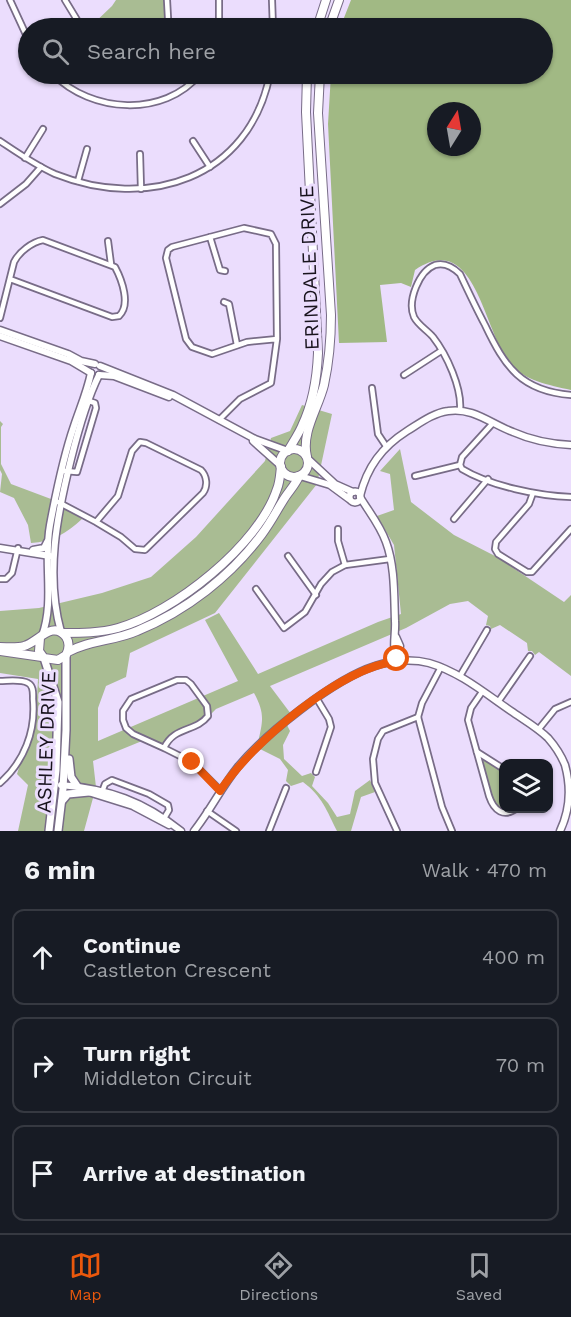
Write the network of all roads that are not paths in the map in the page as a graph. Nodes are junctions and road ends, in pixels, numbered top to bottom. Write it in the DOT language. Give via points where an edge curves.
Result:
graph roads {
  1 [pos="10,0"];
  2 [pos="65,0"];
  3 [pos="167,0"];
  4 [pos="219,0"];
  5 [pos="272,0"];
  6 [pos="326,0"];
  7 [pos="337,0"];
  8 [pos="18,18"];
  9 [pos="76,18"];
  10 [pos="168,18"];
  11 [pos="219,18"];
  12 [pos="273,18"];
  13 [pos="320,18"];
  14 [pos="331,18"];
  15 [pos="66,84"];
  16 [pos="190,84"];
  17 [pos="268,84"];
  18 [pos="308,84"];
  19 [pos="319,84"];
  20 [pos="43,129"];
  21 [pos="0,141"];
  22 [pos="193,141"];
  23 [pos="87,149"];
  24 [pos="140,154"];
  25 [pos="26,158"];
  26 [pos="41,167"];
  27 [pos="210,167"];
  28 [pos="78,181"];
  29 [pos="141,189"];
  30 [pos="0,204"];
  31 [pos="210,237"];
  32 [pos="108,241"];
  33 [pos="111,264"];
  34 [pos="221,272"];
  35 [pos="10,279"];
  36 [pos="229,302"];
  37 [pos="0,318"];
  38 [pos="0,330"];
  39 [pos="0,336"];
  40 [pos="277,339"];
  41 [pos="237,345"];
  42 [pos="441,351"];
  43 [pos="98,365"];
  44 [pos="91,373"];
  45 [pos="99,375"];
  46 [pos="404,375"];
  47 [pos="372,388"];
  48 [pos="571,394"];
  49 [pos="86,400"];
  50 [pos="188,404"];
  51 [pos="460,410"];
  52 [pos="219,420"];
  53 [pos="493,423"];
  54 [pos="571,445"];
  55 [pos="386,446"];
  56 [pos="288,451"];
  57 [pos="307,458"];
  58 [pos="460,465"];
  59 [pos="281,467"];
  60 [pos="300,476"];
  61 [pos="415,476"];
  62 [pos="488,479"];
  63 [pos="533,493"];
  64 [pos="355,496"];
  65 [pos="571,497"];
  66 [pos="58,502"];
  67 [pos="453,519"];
  68 [pos="96,522"];
  69 [pos="52,529"];
  70 [pos="571,529"];
  71 [pos="338,530"];
  72 [pos="0,546"];
  73 [pos="17,550"];
  74 [pos="34,552"];
  75 [pos="51,554"];
  76 [pos="288,556"];
  77 [pos="390,559"];
  78 [pos="345,565"];
  79 [pos="48,573"];
  80 [pos="0,579"];
  81 [pos="56,589"];
  82 [pos="256,590"];
  83 [pos="48,593"];
  84 [pos="316,595"];
  85 [pos="486,630"];
  86 [pos="62,633"];
  87 [pos="41,637"];
  88 [pos="0,649"];
  89 [pos="67,653"];
  90 [pos="397,654"];
  91 [pos="530,656"];
  92 [pos="43,658"];
  93 [pos="398,661"];
  94 [pos="410,661"];
  95 [pos="388,662"];
  96 [pos="441,667"];
  97 [pos="460,676"];
  98 [pos="0,681"];
  99 [pos="483,692"];
  100 [pos="317,699"];
  101 [pos="498,702"];
  102 [pos="571,702"];
  103 [pos="418,717"];
  104 [pos="538,730"];
  105 [pos="164,748"];
  106 [pos="64,750"];
  107 [pos="477,753"];
  108 [pos="571,757"];
  109 [pos="563,759"];
  110 [pos="63,760"];
  111 [pos="499,766"];
  112 [pos="316,772"];
  113 [pos="0,783"];
  114 [pos="77,786"];
  115 [pos="54,787"];
  116 [pos="63,787"];
  117 [pos="286,788"];
  118 [pos="220,791"];
  119 [pos="89,792"];
  120 [pos="102,793"];
  121 [pos="61,802"];
  122 [pos="207,811"];
  123 [pos="499,811"];
  124 [pos="167,822"];
  125 [pos="57,830"];
  126 [pos="192,830"];
  127 [pos="50,831"];
  128 [pos="177,831"];
  129 [pos="236,831"];
  130 [pos="269,831"];
  131 [pos="397,831"];
  132 [pos="452,831"];
  133 [pos="560,831"];
  1 -- 8 [label="street"];
  2 -- 9 [label="street"];
  3 -- 10 [label="street"];
  4 -- 11 [label="street"];
  5 -- 12 [label="street"];
  6 -- 13 [label="main road"];
  7 -- 14 [label="main road"];
  15 -- 16 [label="street" via="92,99 131,105 151,102"];
  17 -- 27 [label="street" via="253,122 236,145"];
  18 -- 56 [label="main road, ERINDALE DRIVE" via="306,121 318,353 309,407"];
  19 -- 57 [label="main road, ERINDALE DRIVE" via="331,335 323,388 305,439"];
  20 -- 25 [label="street"];
  21 -- 25 [label="street"];
  22 -- 27 [label="street"];
  23 -- 28 [label="street"];
  24 -- 29 [label="street"];
  25 -- 26 [label="street"];
  26 -- 28 [label="street"];
  26 -- 30 [label="street"];
  27 -- 29 [label="street" via="176,183"];
  28 -- 29 [label="street"];
  31 -- 34 [label="street"];
  31 -- 40 [label="street" via="244,228 275,238"];
  31 -- 41 [label="street" via="172,247 166,255 186,339 210,354"];
  32 -- 33 [label="street"];
  33 -- 35 [label="street" via="43,240 16,257"];
  33 -- 35 [label="street" via="117,270 126,302 123,315 112,316"];
  35 -- 37 [label="street"];
  36 -- 41 [label="street"];
  38 -- 43 [label="street"];
  39 -- 44 [label="street" via="71,361"];
  40 -- 41 [label="street"];
  40 -- 52 [label="street" via="271,383 240,399"];
  42 -- 46 [label="street"];
  42 -- 48 [label="street" via="415,320 412,309 421,277 439,264 451,266 460,274 509,369 540,388"];
  42 -- 51 [label="street" via="459,389"];
  43 -- 44 [label="street" via="91,367"];
  43 -- 45 [label="street" via="102,371"];
  43 -- 50 [label="street"];
  44 -- 45 [label="street"];
  44 -- 49 [label="street"];
  45 -- 49 [label="street"];
  45 -- 50 [label="street" via="114,376"];
  47 -- 55 [label="street" via="378,434"];
  49 -- 66 [label="street"];
  50 -- 52 [label="street"];
  51 -- 53 [label="street"];
  51 -- 55 [label="street" via="429,417"];
  52 -- 56 [label="street"];
  52 -- 59 [label="street" via="260,446"];
  53 -- 54 [label="street" via="533,439"];
  53 -- 58 [label="street" via="462,457"];
  55 -- 64 [label="street"];
  56 -- 57 [label="main road" via="299,450"];
  56 -- 59 [label="main road" via="282,456"];
  57 -- 60 [label="main road" via="306,470"];
  57 -- 64 [label="street" via="335,484"];
  58 -- 61 [label="street"];
  58 -- 62 [label="street"];
  59 -- 60 [label="main road" via="287,475"];
  59 -- 86 [label="main road" via="277,492 256,525 229,557 197,585 120,628"];
  60 -- 64 [label="street"];
  60 -- 89 [label="main road" via="261,535 237,563 199,596 136,632 82,645"];
  62 -- 63 [label="street"];
  62 -- 67 [label="street"];
  63 -- 65 [label="street"];
  63 -- 70 [label="street" via="529,504 495,544 498,554 532,572"];
  64 -- 77 [label="street" via="381,530"];
  66 -- 68 [label="street"];
  66 -- 69 [label="street"];
  68 -- 68 [label="street" via="117,496 132,451 140,442 201,470 205,476 203,493 146,550 135,549"];
  69 -- 74 [label="street" via="44,548"];
  69 -- 75 [label="street"];
  71 -- 78 [label="street"];
  72 -- 73 [label="street"];
  73 -- 74 [label="street"];
  73 -- 80 [label="street" via="11,575"];
  74 -- 75 [label="street"];
  74 -- 79 [label="street" via="44,561"];
  75 -- 79 [label="street"];
  75 -- 81 [label="street"];
  76 -- 84 [label="street"];
  77 -- 78 [label="street"];
  77 -- 90 [label="street"];
  78 -- 84 [label="street" via="326,578"];
  79 -- 83 [label="street"];
  81 -- 83 [label="street"];
  81 -- 86 [label="street"];
  82 -- 84 [label="street" via="284,628 305,612"];
  83 -- 87 [label="street"];
  85 -- 97 [label="street"];
  86 -- 87 [label="main road" via="49,631"];
  86 -- 89 [label="main road" via="69,642"];
  87 -- 88 [label="main road" via="23,647"];
  87 -- 92 [label="main road" via="38,646"];
  88 -- 92 [label="main road"];
  89 -- 92 [label="main road" via="58,660"];
  89 -- 106 [label="main road, ASHLEY DRIVE"];
  90 -- 93 [label="street"];
  90 -- 94 [label="street"];
  90 -- 95 [label="street"];
  91 -- 101 [label="street"];
  92 -- 106 [label="main road, ASHLEY DRIVE" via="58,702"];
  93 -- 94 [label="street"];
  93 -- 95 [label="street"];
  94 -- 96 [label="street"];
  95 -- 100 [label="street" via="356,674"];
  96 -- 97 [label="street"];
  96 -- 103 [label="street"];
  97 -- 99 [label="street"];
  98 -- 113 [label="street" via="29,684 34,707 26,748"];
  99 -- 101 [label="street"];
  99 -- 107 [label="street" via="468,720"];
  100 -- 112 [label="street" via="331,728"];
  100 -- 118 [label="street" via="245,758"];
  101 -- 104 [label="street"];
  102 -- 104 [label="street" via="555,709"];
  103 -- 131 [label="street" via="383,731 373,759 375,783"];
  103 -- 132 [label="street"];
  104 -- 109 [label="street"];
  105 -- 105 [label="street" via="171,736 211,716 186,680 131,699 123,711 126,728"];
  105 -- 118 [label="street" via="192,762"];
  106 -- 110 [label="main road"];
  106 -- 110 [label="main road, ASHLEY DRIVE"];
  107 -- 111 [label="street"];
  107 -- 123 [label="street" via="492,805"];
  108 -- 109 [label="street"];
  109 -- 133 [label="street" via="570,789 568,811"];
  110 -- 114 [label="main road"];
  110 -- 115 [label="main road, ASHLEY DRIVE"];
  110 -- 116 [label="main road, ASHLEY DRIVE"];
  114 -- 116 [label="street"];
  114 -- 120 [label="street"];
  115 -- 116 [label="street"];
  115 -- 127 [label="main road, ASHLEY DRIVE"];
  116 -- 119 [label="street"];
  116 -- 121 [label="main road, ASHLEY DRIVE"];
  117 -- 130 [label="street"];
  118 -- 122 [label="street"];
  119 -- 120 [label="street"];
  119 -- 121 [label="main road" via="68,795"];
  120 -- 124 [label="street" via="135,801"];
  120 -- 124 [label="street" via="110,780 132,786 169,807"];
  121 -- 125 [label="main road, ASHLEY DRIVE"];
  122 -- 126 [label="street"];
  122 -- 129 [label="street"];
  124 -- 126 [label="street"];
  124 -- 128 [label="street"];
}
